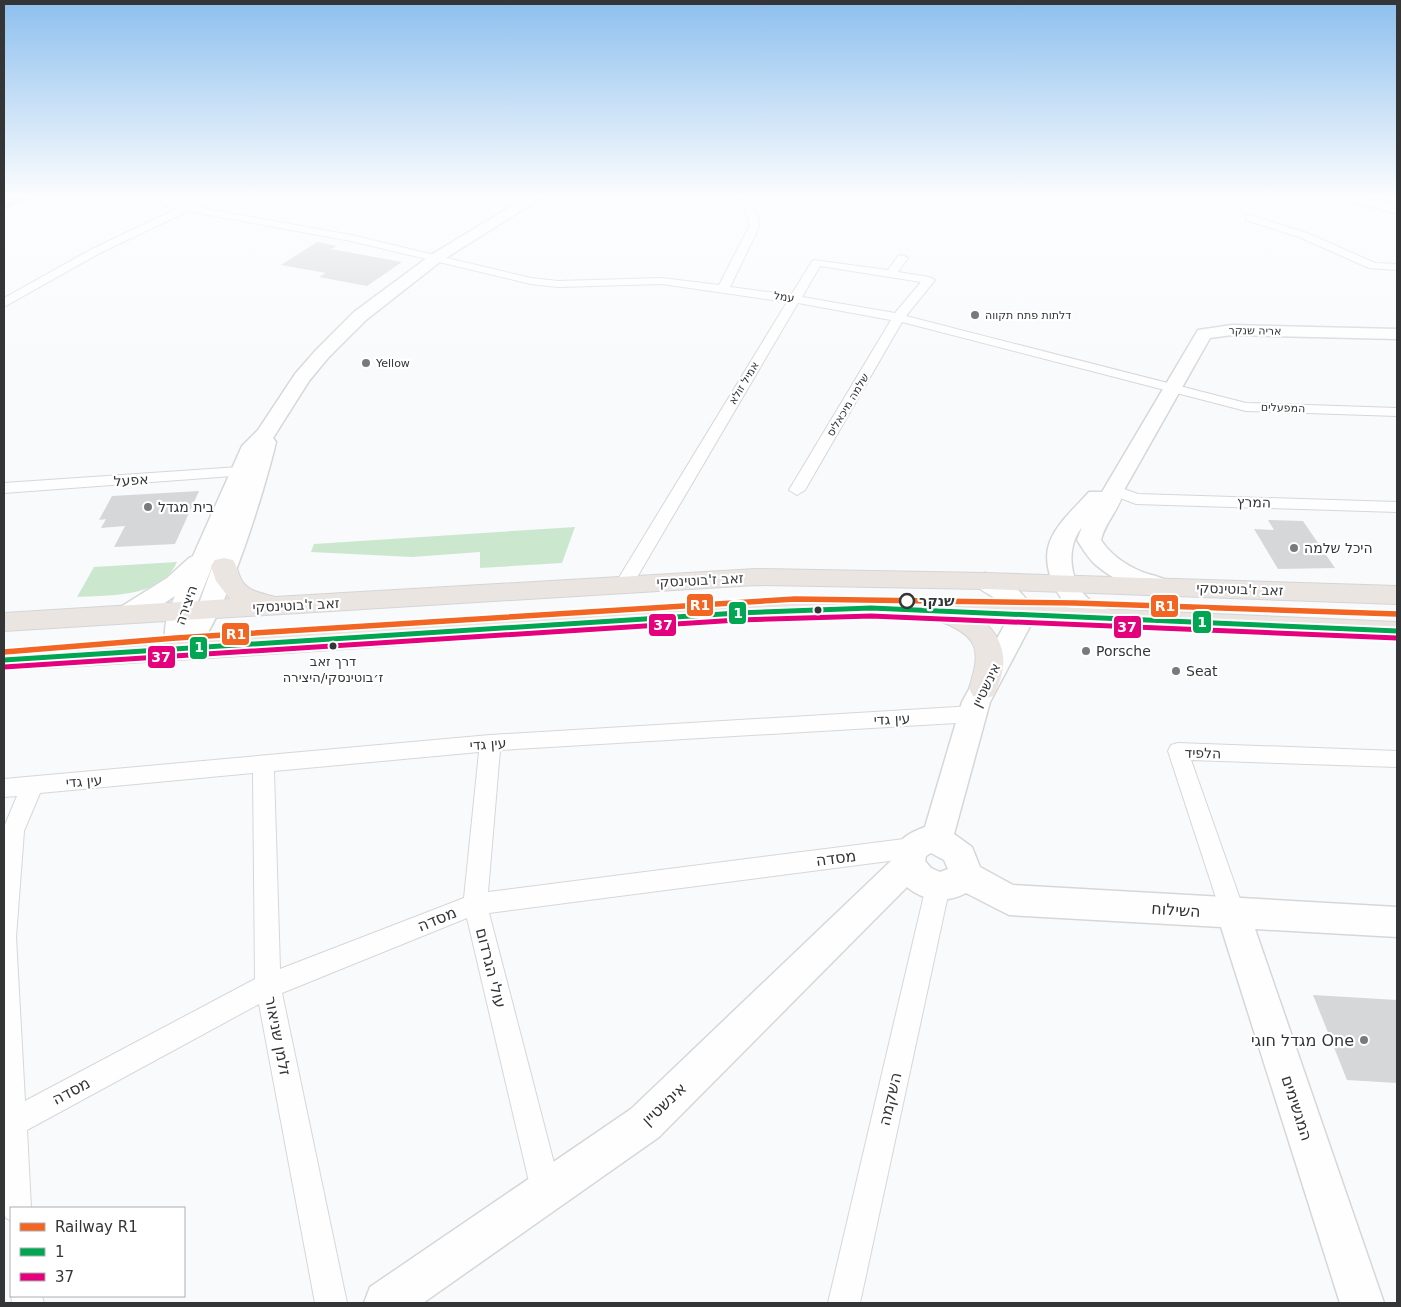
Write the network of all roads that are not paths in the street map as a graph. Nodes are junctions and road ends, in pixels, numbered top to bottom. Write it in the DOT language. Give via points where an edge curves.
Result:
graph roads {
  1 [pos="87,256"];
  2 [pos="427,256"];
  3 [pos="439,256"];
  4 [pos="740,256"];
  5 [pos="1350,256"];
  6 [pos="436,258"];
  7 [pos="902,258"];
  8 [pos="1397,267"];
  9 [pos="891,274"];
  10 [pos="723,289"];
  11 [pos="795,299"];
  12 [pos="4,303"];
  13 [pos="898,318"];
  14 [pos="1397,334"];
  15 [pos="1171,388"];
  16 [pos="1246,407"];
  17 [pos="1397,412"];
  18 [pos="249,472"];
  19 [pos="4,488"];
  20 [pos="796,490"];
  21 [pos="1113,490"];
  22 [pos="1397,507"];
  23 [pos="215,560"];
  24 [pos="985,581"];
  25 [pos="1065,583"];
  26 [pos="624,584"];
  27 [pos="1162,587"];
  28 [pos="1397,595"];
  29 [pos="300,605"];
  30 [pos="209,609"];
  31 [pos="182,611"];
  32 [pos="937,611"];
  33 [pos="128,614"];
  34 [pos="1023,615"];
  35 [pos="1108,619"];
  36 [pos="4,622"];
  37 [pos="1397,631"];
  38 [pos="180,649"];
  39 [pos="4,660"];
  40 [pos="984,688"];
  41 [pos="973,714"];
  42 [pos="490,743"];
  43 [pos="1178,751"];
  44 [pos="1397,759"];
  45 [pos="263,764"];
  46 [pos="32,786"];
  47 [pos="4,788"];
  48 [pos="920,850"];
  49 [pos="962,874"];
  50 [pos="936,895"];
  51 [pos="475,904"];
  52 [pos="1233,913"];
  53 [pos="1397,922"];
  54 [pos="4,937"];
  55 [pos="268,986"];
  56 [pos="8,1124"];
  57 [pos="546,1190"];
  58 [pos="16,1207"];
  59 [pos="331,1303"];
  60 [pos="386,1303"];
  61 [pos="844,1303"];
  62 [pos="1362,1303"];
  1 -- 12 [label="street"];
  2 -- 6 [label="street, עמל"];
  3 -- 6 [label="street, היצירה"];
  4 -- 10 [label="street"];
  5 -- 8 [label="street" via="1373,266"];
  6 -- 10 [label="street, עמל" via="544,283 645,280"];
  6 -- 18 [label="street, היצירה" via="343,331 302,378 265,434 266,445"];
  7 -- 9 [label="street"];
  9 -- 11 [label="street, אמיל זולא" via="817,262"];
  9 -- 13 [label="street" via="929,280"];
  10 -- 11 [label="street, עמל"];
  11 -- 13 [label="street, עמל"];
  11 -- 26 [label="street, אמיל זולא"];
  13 -- 15 [label="street, עמל"];
  13 -- 20 [label="street, שלמה מיכאליס"];
  14 -- 15 [label="street, אריה שנקר" via="1212,332 1204,334"];
  15 -- 16 [label="street, המפעלים"];
  15 -- 21 [label="street, אריה שנקר"];
  16 -- 17 [label="street, המפעלים"];
  18 -- 19 [label="street, אפעל"];
  18 -- 23 [label="street, היצירה"];
  21 -- 22 [label="street, המרץ" via="1136,499"];
  21 -- 25 [label="street" via="1099,494 1074,523 1061,545 1059,561"];
  21 -- 27 [label="street, אריה שנקר" via="1112,498 1090,531 1089,540 1093,548 1129,576"];
  23 -- 29 [label="main road" via="230,586 244,599"];
  23 -- 30 [label="street, היצירה"];
  23 -- 31 [label="street, היצירה"];
  23 -- 33 [label="street"];
  24 -- 25 [label="main road, זאב ז'בוטינסקי"];
  24 -- 26 [label="main road, זאב ז'בוטינסקי" via="798,576"];
  24 -- 34 [label="street" via="1011,594"];
  25 -- 27 [label="main road, זאב ז'בוטינסקי"];
  25 -- 35 [label="street" via="1080,608"];
  26 -- 29 [label="main road, זאב ז'בוטינסקי"];
  27 -- 28 [label="main road, זאב ז'בוטינסקי"];
  29 -- 30 [label="main road, זאב ז'בוטינסקי"];
  30 -- 31 [label="main road, זאב ז'בוטינסקי"];
  30 -- 38 [label="street, היצירה"];
  31 -- 33 [label="main road, זאב ז'בוטינסקי"];
  31 -- 38 [label="street, היצירה" via="177,632"];
  32 -- 34 [label="main road"];
  32 -- 38 [label="main road" via="871,608 803,610"];
  32 -- 40 [label="main road" via="962,619 978,631 988,645 991,658"];
  33 -- 36 [label="main road, זאב ז'בוטינסקי"];
  34 -- 35 [label="main road"];
  34 -- 40 [label="street, אינשטיין"];
  35 -- 37 [label="main road"];
  38 -- 39 [label="main road"];
  40 -- 41 [label="street, אינשטיין"];
  41 -- 42 [label="street, עין גדי"];
  41 -- 48 [label="street, אינשטיין"];
  42 -- 45 [label="street, עין גדי"];
  42 -- 51 [label="street, עולי הגרדום"];
  43 -- 44 [label="street, הלפיד"];
  43 -- 52 [label="street, הלפיד"];
  45 -- 46 [label="street, עין גדי"];
  45 -- 55 [label="street, זלמן שניאור"];
  46 -- 47 [label="street, עין גדי"];
  46 -- 54 [label="street" via="13,832"];
  48 -- 49 [label="street" via="953,847 959,853 964,868"];
  48 -- 49 [label="street" via="917,876 930,884 953,884"];
  48 -- 51 [label="street, מסדה"];
  48 -- 57 [label="street, אינשטיין" via="645,1123"];
  49 -- 52 [label="street, השילוח" via="1009,900"];
  50 -- 61 [label="street, השקמה"];
  51 -- 55 [label="street, מסדה"];
  51 -- 57 [label="street, עולי הגרדום"];
  52 -- 53 [label="street, השילוח"];
  52 -- 62 [label="street, המגשימים"];
  54 -- 56 [label="street"];
  55 -- 56 [label="street, מסדה"];
  55 -- 59 [label="street, זלמן שניאור"];
  56 -- 58 [label="street"];
  57 -- 60 [label="street, אינשטיין"];
}
